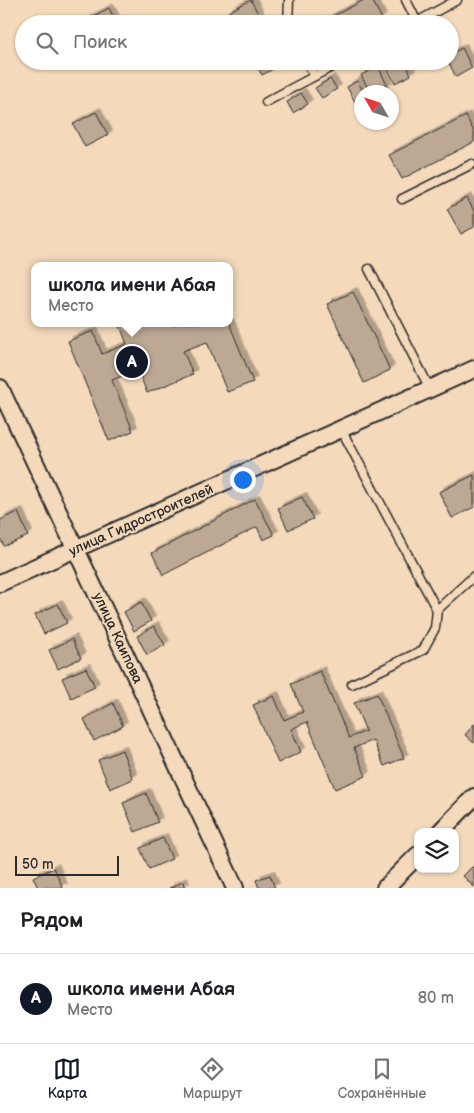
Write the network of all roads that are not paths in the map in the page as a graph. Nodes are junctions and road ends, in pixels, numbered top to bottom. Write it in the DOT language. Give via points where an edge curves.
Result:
graph roads {
  1 [pos="289,0"];
  2 [pos="406,0"];
  3 [pos="457,0"];
  4 [pos="288,15"];
  5 [pos="412,15"];
  6 [pos="430,15"];
  7 [pos="311,70"];
  8 [pos="326,70"];
  9 [pos="315,76"];
  10 [pos="266,102"];
  11 [pos="473,165"];
  12 [pos="402,199"];
  13 [pos="370,269"];
  14 [pos="474,369"];
  15 [pos="0,388"];
  16 [pos="430,389"];
  17 [pos="341,429"];
  18 [pos="76,549"];
  19 [pos="474,576"];
  20 [pos="0,583"];
  21 [pos="437,610"];
  22 [pos="352,684"];
  23 [pos="474,797"];
  24 [pos="444,828"];
  25 [pos="414,859"];
  26 [pos="235,888"];
  27 [pos="386,888"];
  1 -- 4 [label="lane"];
  2 -- 5 [label="lane"];
  3 -- 6 [label="lane"];
  7 -- 9 [label="lane"];
  8 -- 9 [label="lane"];
  9 -- 10 [label="lane"];
  11 -- 12 [label="lane"];
  13 -- 16 [label="lane"];
  14 -- 16 [label="street, улица Гидростроителей"];
  15 -- 18 [label="street, улица Каипова"];
  16 -- 17 [label="street, улица Гидростроителей"];
  17 -- 18 [label="street, улица Гидростроителей"];
  17 -- 21 [label="lane"];
  18 -- 20 [label="street, улица Гидростроителей"];
  18 -- 26 [label="street, улица Каипова"];
  19 -- 21 [label="lane"];
  21 -- 22 [label="lane" via="435,628 423,650"];
  23 -- 24 [label="street"];
  25 -- 27 [label="street"];
}
